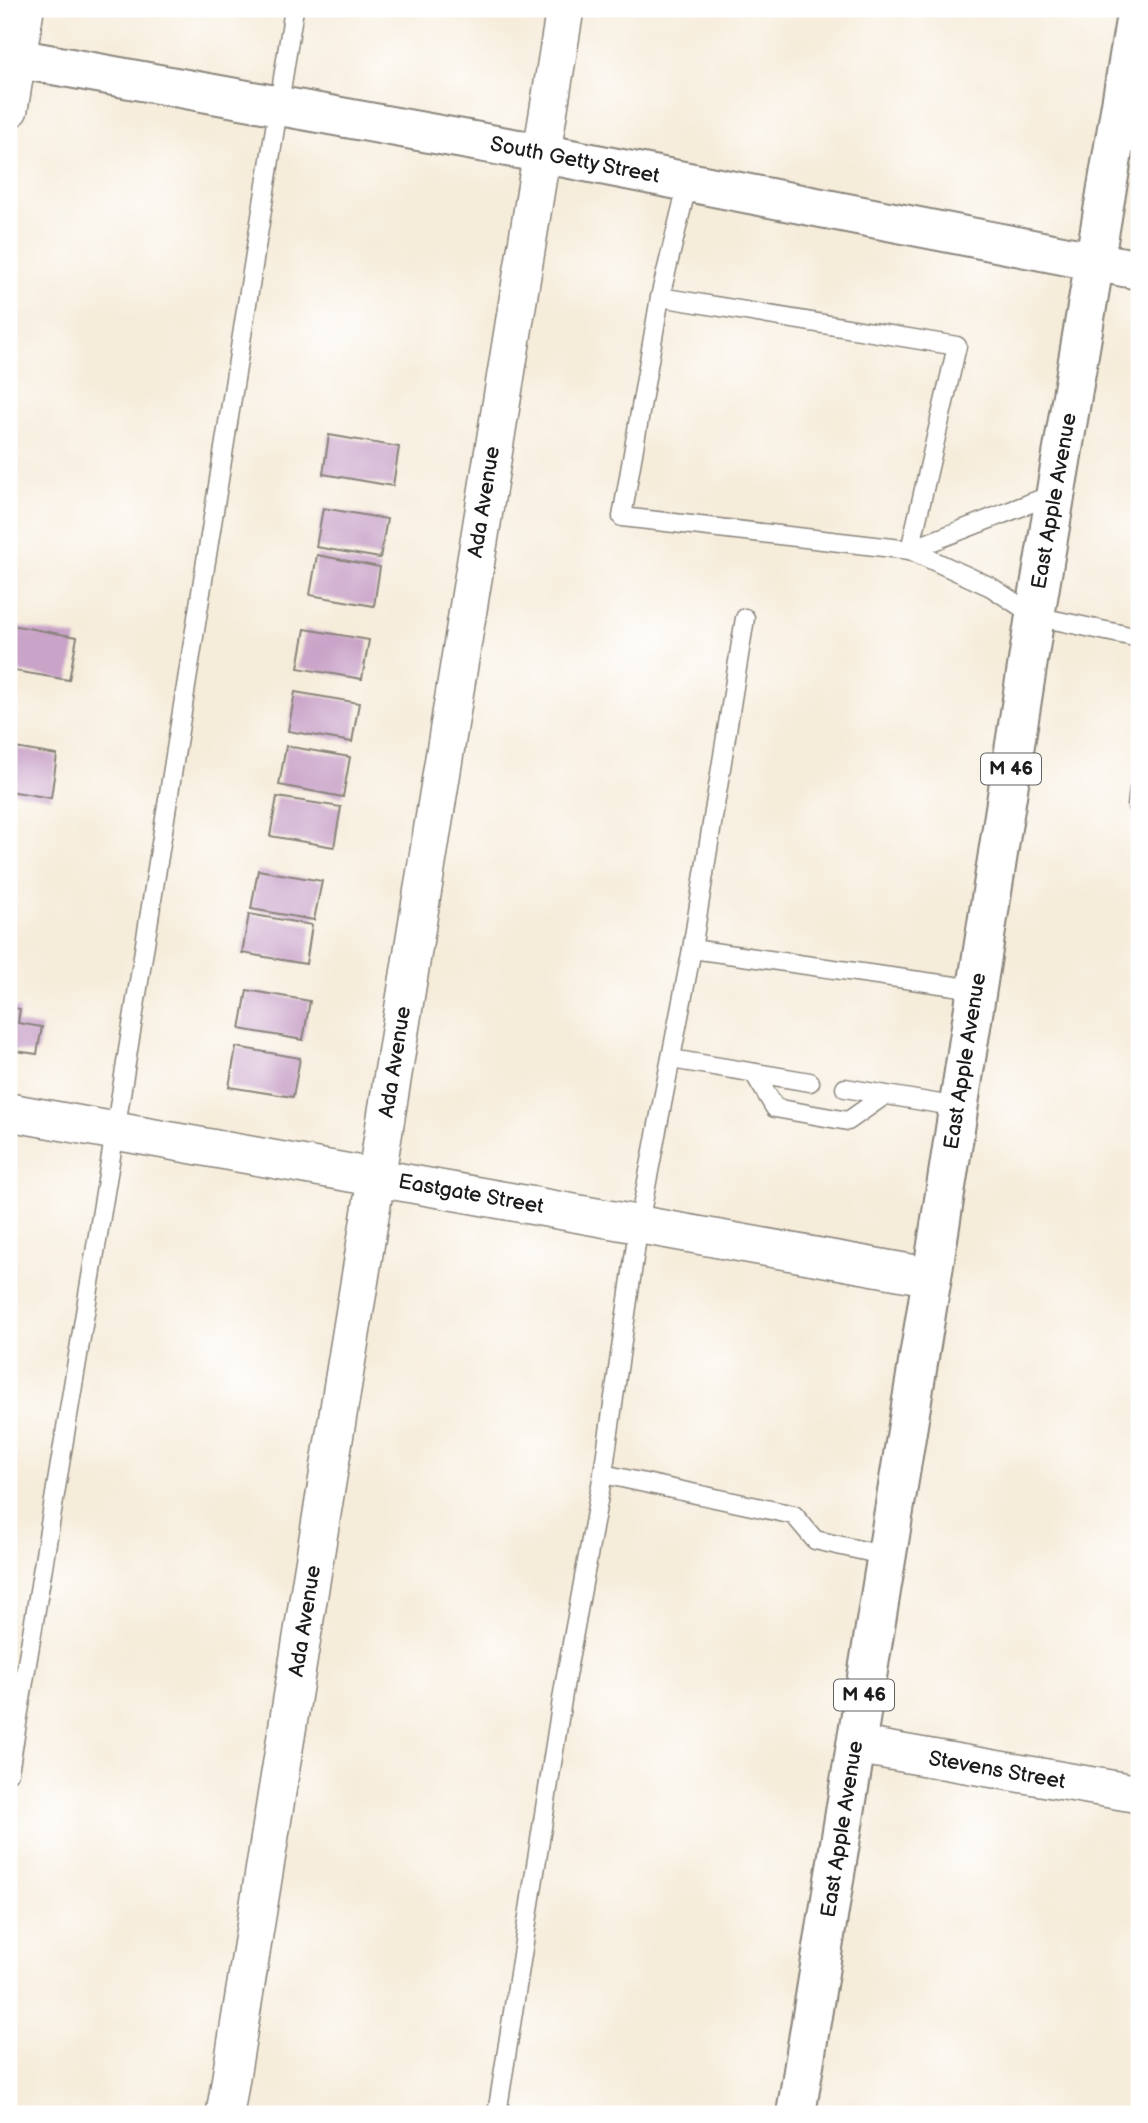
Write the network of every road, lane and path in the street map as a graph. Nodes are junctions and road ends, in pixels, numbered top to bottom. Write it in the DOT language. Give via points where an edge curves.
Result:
graph roads {
  1 [pos="25,9"];
  2 [pos="295,9"];
  3 [pos="565,9"];
  4 [pos="1137,9"];
  5 [pos="13,58"];
  6 [pos="278,106"];
  7 [pos="9,109"];
  8 [pos="540,153"];
  9 [pos="688,182"];
  10 [pos="1094,263"];
  11 [pos="1139,270"];
  12 [pos="660,297"];
  13 [pos="1054,494"];
  14 [pos="910,550"];
  15 [pos="1034,616"];
  16 [pos="745,618"];
  17 [pos="1139,638"];
  18 [pos="692,949"];
  19 [pos="976,989"];
  20 [pos="671,1059"];
  21 [pos="754,1073"];
  22 [pos="810,1082"];
  23 [pos="845,1088"];
  24 [pos="885,1095"];
  25 [pos="958,1107"];
  26 [pos="9,1112"];
  27 [pos="115,1132"];
  28 [pos="377,1178"];
  29 [pos="639,1223"];
  30 [pos="932,1277"];
  31 [pos="603,1474"];
  32 [pos="887,1556"];
  33 [pos="856,1745"];
  34 [pos="9,1772"];
  35 [pos="1139,1794"];
  36 [pos="225,2114"];
  37 [pos="497,2114"];
  38 [pos="796,2114"];
  1 -- 5 [label="street"];
  2 -- 6 [label="lane"];
  3 -- 8 [label="street, Ada Avenue"];
  4 -- 10 [label="main road, East Apple Avenue / M 46"];
  5 -- 6 [label="main road, South Getty Street"];
  5 -- 7 [label="street"];
  6 -- 8 [label="main road, South Getty Street"];
  6 -- 27 [label="lane"];
  8 -- 9 [label="main road, South Getty Street"];
  8 -- 28 [label="street, Ada Avenue"];
  9 -- 10 [label="main road, South Getty Street"];
  9 -- 12 [label="lane"];
  10 -- 11 [label="main road, South Getty Street"];
  10 -- 13 [label="main road, East Apple Avenue / M 46"];
  12 -- 14 [label="lane" via="957,346"];
  12 -- 14 [label="lane" via="622,517"];
  13 -- 14 [label="lane"];
  13 -- 15 [label="main road, East Apple Avenue / M 46"];
  14 -- 15 [label="lane" via="991,587"];
  15 -- 17 [label="lane"];
  15 -- 19 [label="main road, East Apple Avenue / M 46"];
  16 -- 18 [label="lane"];
  18 -- 19 [label="lane"];
  18 -- 20 [label="lane"];
  19 -- 25 [label="main road, East Apple Avenue / M 46"];
  20 -- 21 [label="lane"];
  20 -- 29 [label="lane"];
  21 -- 22 [label="lane"];
  21 -- 24 [label="lane" via="775,1108 848,1121"];
  23 -- 24 [label="lane"];
  24 -- 25 [label="lane"];
  25 -- 30 [label="main road, East Apple Avenue / M 46"];
  26 -- 27 [label="street, Eastgate Street"];
  27 -- 28 [label="street, Eastgate Street"];
  27 -- 34 [label="lane"];
  28 -- 29 [label="street, Eastgate Street"];
  28 -- 36 [label="street, Ada Avenue"];
  29 -- 30 [label="street, Eastgate Street"];
  29 -- 31 [label="lane"];
  30 -- 32 [label="main road, East Apple Avenue / M 46"];
  31 -- 32 [label="lane" via="794,1516 815,1540"];
  31 -- 37 [label="lane"];
  32 -- 33 [label="main road, East Apple Avenue / M 46"];
  33 -- 35 [label="street, Stevens Street"];
  33 -- 38 [label="main road, East Apple Avenue / M 46"];
}
